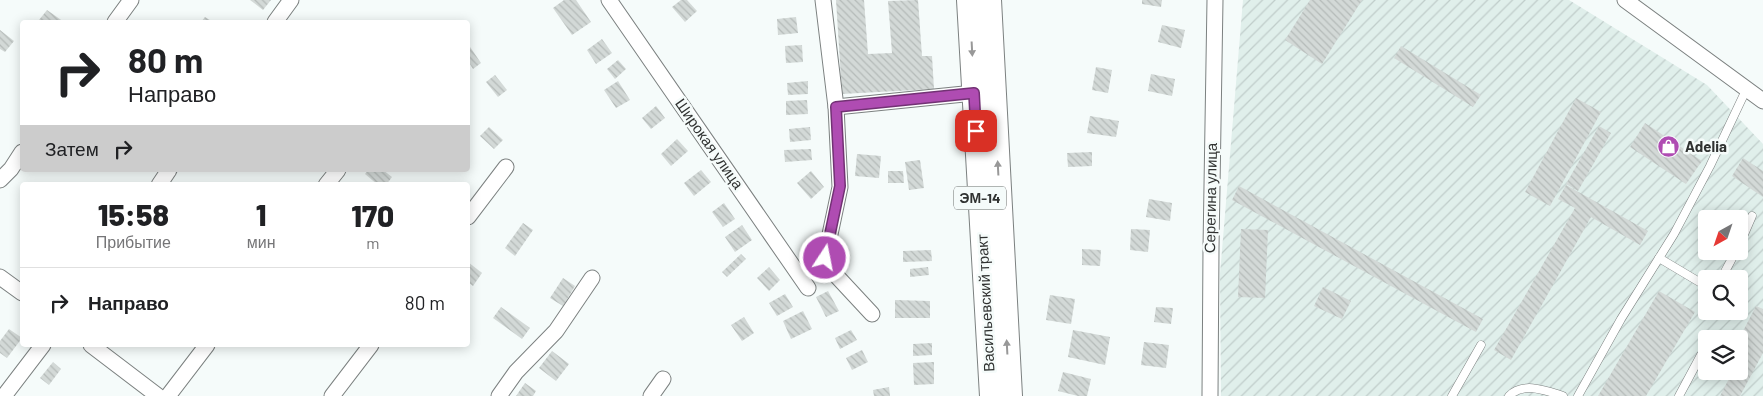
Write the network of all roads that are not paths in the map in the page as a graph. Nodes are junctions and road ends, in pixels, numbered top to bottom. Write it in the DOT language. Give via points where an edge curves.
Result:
graph roads {
  1 [pos="131,0"];
  2 [pos="291,0"];
  3 [pos="609,0"];
  4 [pos="823,0"];
  5 [pos="969,0"];
  6 [pos="989,0"];
  7 [pos="1215,0"];
  8 [pos="1625,0"];
  9 [pos="116,20"];
  10 [pos="276,20"];
  11 [pos="1747,88"];
  12 [pos="974,93"];
  13 [pos="1763,101"];
  14 [pos="836,107"];
  15 [pos="20,155"];
  16 [pos="506,167"];
  17 [pos="336,172"];
  18 [pos="0,180"];
  19 [pos="328,182"];
  20 [pos="470,214"];
  21 [pos="1752,216"];
  22 [pos="1748,225"];
  23 [pos="1659,258"];
  24 [pos="0,277"];
  25 [pos="592,278"];
  26 [pos="1698,280"];
  27 [pos="808,288"];
  28 [pos="20,292"];
  29 [pos="872,314"];
  30 [pos="1481,345"];
  31 [pos="41,347"];
  32 [pos="94,347"];
  33 [pos="205,347"];
  34 [pos="369,347"];
  35 [pos="1698,361"];
  36 [pos="663,379"];
  37 [pos="4,396"];
  38 [pos="158,396"];
  39 [pos="168,396"];
  40 [pos="332,396"];
  41 [pos="499,396"];
  42 [pos="651,396"];
  43 [pos="992,396"];
  44 [pos="1010,396"];
  45 [pos="1210,396"];
  46 [pos="1452,396"];
  47 [pos="1509,396"];
  48 [pos="1563,396"];
  49 [pos="1578,396"];
  50 [pos="1679,396"];
  1 -- 9 [label="street"];
  2 -- 10 [label="street"];
  3 -- 27 [label="street, Широкая улица"];
  4 -- 14 [label="street"];
  5 -- 12 [label="main road, Васильевский тракт / ЭМ-14, one-way"];
  44 -- 6 [label="main road, Васильевский тракт / ЭМ-14, one-way"];
  7 -- 45 [label="street, Серегина улица"];
  8 -- 11 [label="street"];
  11 -- 13 [label="street"];
  11 -- 23 [label="lane"];
  12 -- 14 [label="street"];
  12 -- 43 [label="main road, Васильевский тракт / ЭМ-14"];
  14 -- 29 [label="street" via="840,186 825,258 832,271"];
  15 -- 18 [label="street"];
  16 -- 20 [label="street"];
  17 -- 19 [label="street"];
  21 -- 22 [label="lane"];
  23 -- 26 [label="lane"];
  23 -- 49 [label="lane"];
  24 -- 28 [label="street"];
  25 -- 41 [label="street" via="556,331 516,372"];
  30 -- 46 [label="lane"];
  31 -- 37 [label="street"];
  32 -- 38 [label="street"];
  33 -- 39 [label="street"];
  34 -- 40 [label="street"];
  35 -- 50 [label="lane"];
  36 -- 42 [label="street"];
  47 -- 48 [label="lane" via="1537,388"];
}
